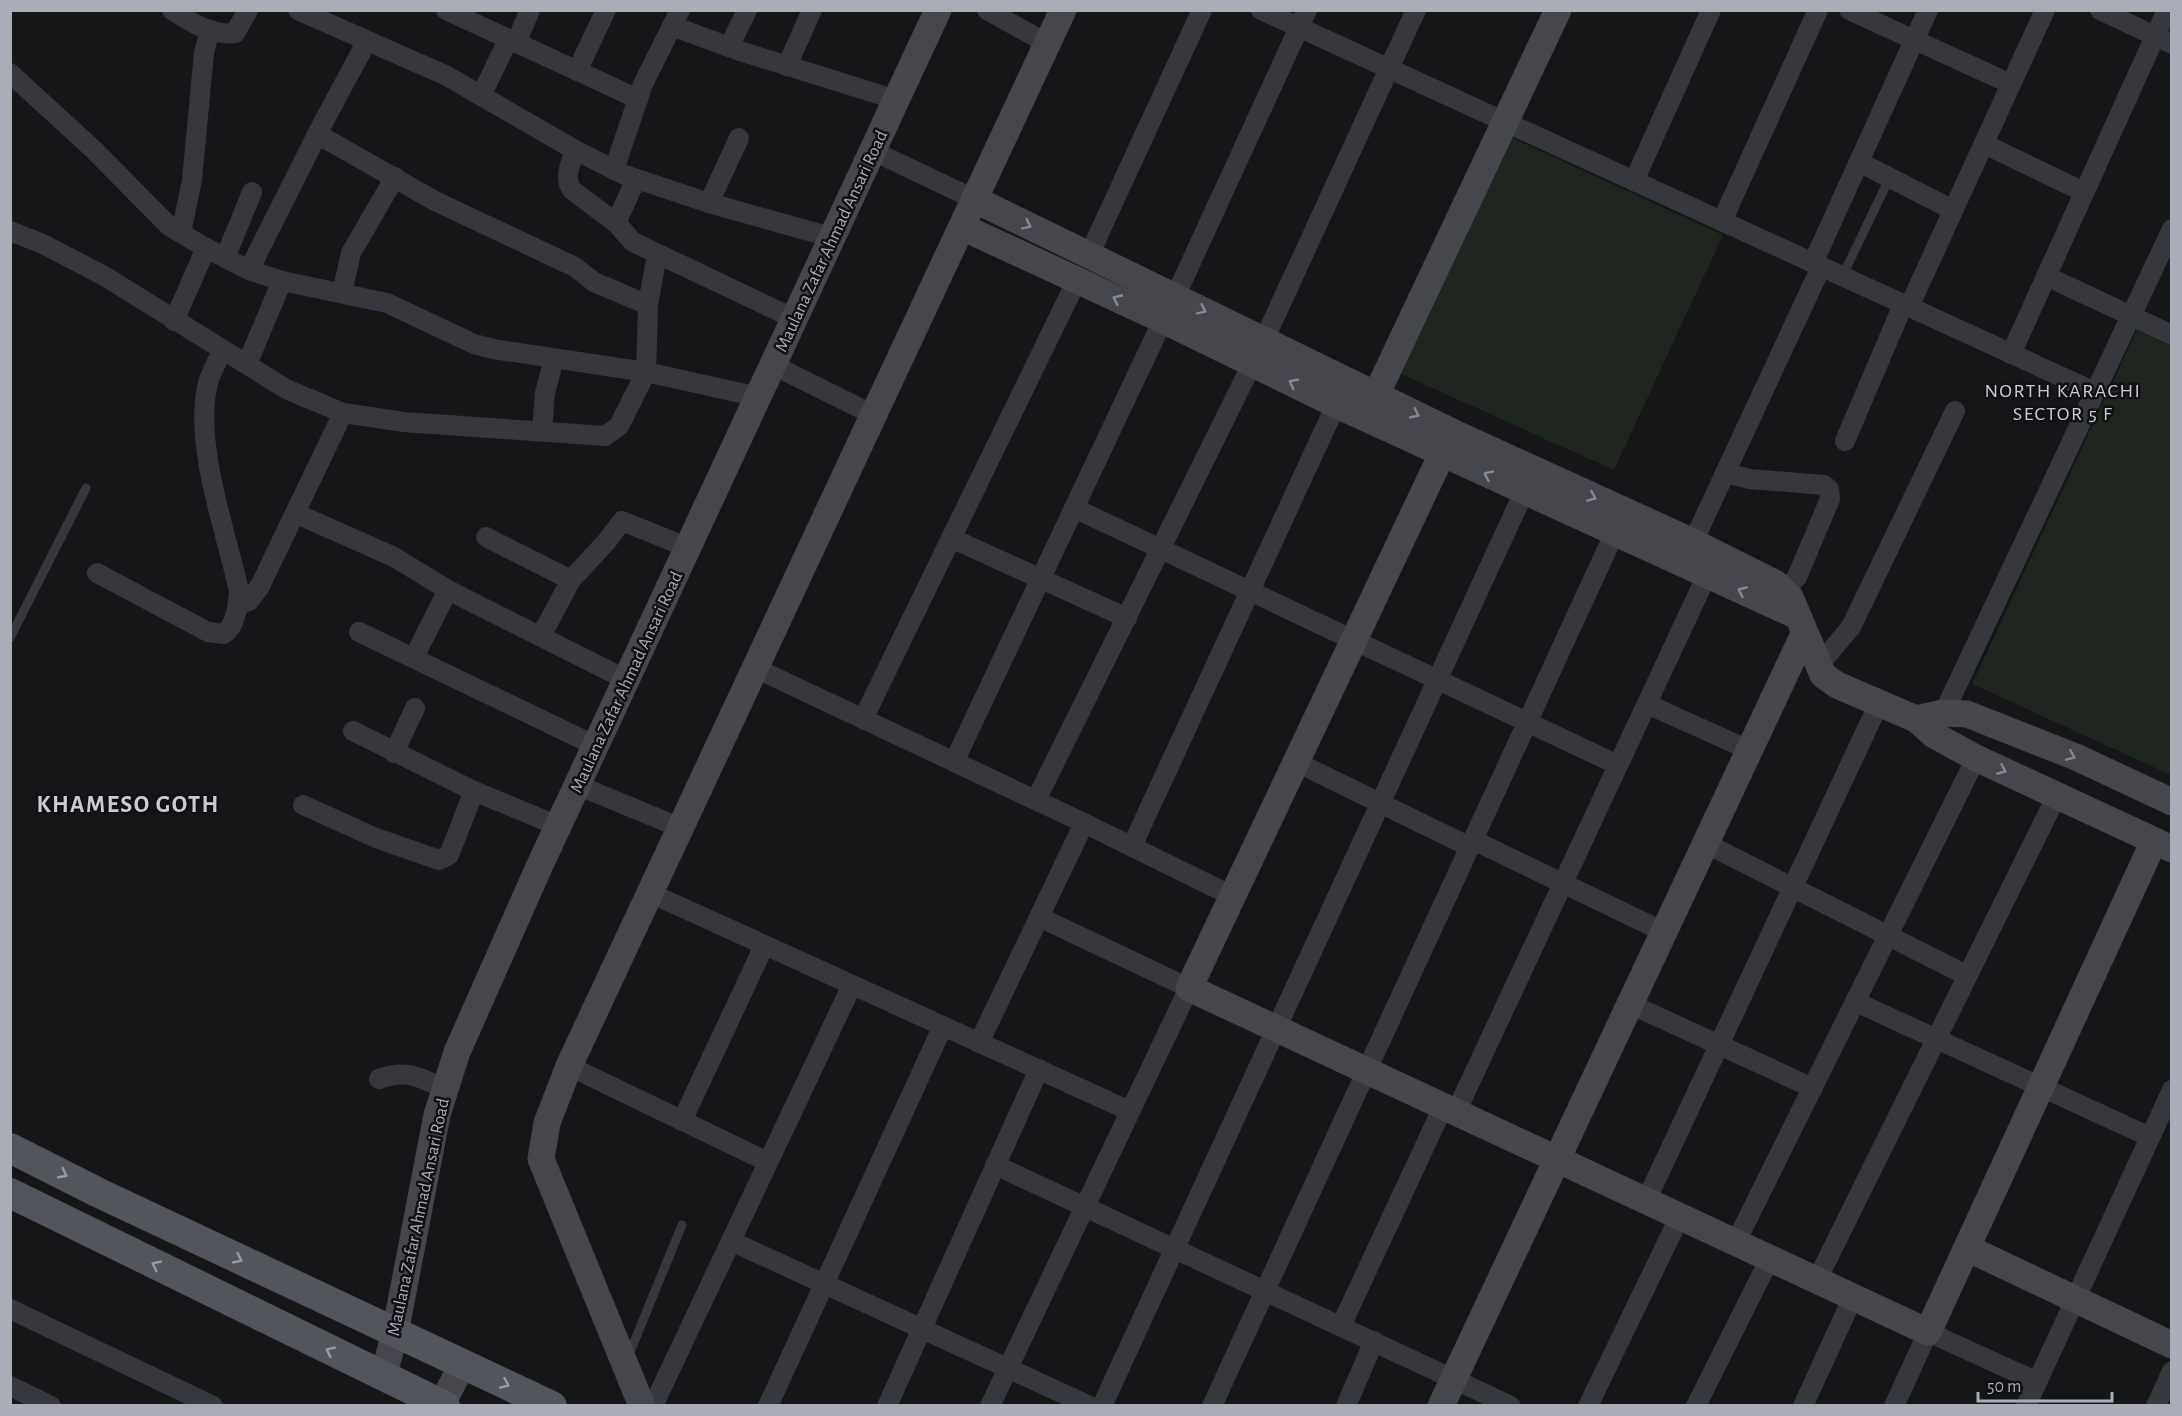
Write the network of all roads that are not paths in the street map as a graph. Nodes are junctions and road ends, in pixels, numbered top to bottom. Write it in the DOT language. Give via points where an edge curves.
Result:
graph roads {
  1 [pos="172,10"];
  2 [pos="248,10"];
  3 [pos="298,10"];
  4 [pos="446,10"];
  5 [pos="530,10"];
  6 [pos="606,10"];
  7 [pos="747,10"];
  8 [pos="812,10"];
  9 [pos="938,10"];
  10 [pos="987,10"];
  11 [pos="1063,10"];
  12 [pos="1202,10"];
  13 [pos="1261,10"];
  14 [pos="1416,10"];
  15 [pos="1558,10"];
  16 [pos="1711,10"];
  17 [pos="1818,10"];
  18 [pos="1849,10"];
  19 [pos="1928,10"];
  20 [pos="2045,10"];
  21 [pos="2100,10"];
  22 [pos="2167,10"];
  23 [pos="676,18"];
  24 [pos="1303,19"];
  25 [pos="210,30"];
  26 [pos="1914,40"];
  27 [pos="2163,40"];
  28 [pos="367,41"];
  29 [pos="512,41"];
  30 [pos="1048,44"];
  31 [pos="729,47"];
  32 [pos="787,66"];
  33 [pos="1389,69"];
  34 [pos="577,71"];
  35 [pos="10,73"];
  36 [pos="2011,84"];
  37 [pos="481,96"];
  38 [pos="638,99"];
  39 [pos="897,100"];
  40 [pos="1506,122"];
  41 [pos="317,134"];
  42 [pos="739,138"];
  43 [pos="1984,144"];
  44 [pos="575,150"];
  45 [pos="873,151"];
  46 [pos="1859,162"];
  47 [pos="614,170"];
  48 [pos="395,177"];
  49 [pos="1890,177"];
  50 [pos="636,179"];
  51 [pos="1634,181"];
  52 [pos="252,192"];
  53 [pos="2084,192"];
  54 [pos="974,199"];
  55 [pos="709,203"];
  56 [pos="1953,210"];
  57 [pos="1722,221"];
  58 [pos="616,223"];
  59 [pos="962,227"];
  60 [pos="2172,229"];
  61 [pos="10,231"];
  62 [pos="181,233"];
  63 [pos="834,238"];
  64 [pos="206,248"];
  65 [pos="657,254"];
  66 [pos="1089,255"];
  67 [pos="225,258"];
  68 [pos="1817,265"];
  69 [pos="249,270"];
  70 [pos="2046,276"];
  71 [pos="1842,277"];
  72 [pos="1077,280"];
  73 [pos="282,281"];
  74 [pos="342,293"];
  75 [pos="648,305"];
  76 [pos="1906,306"];
  77 [pos="1169,308"];
  78 [pos="2131,316"];
  79 [pos="795,319"];
  80 [pos="174,321"];
  81 [pos="2172,335"];
  82 [pos="223,350"];
  83 [pos="1259,351"];
  84 [pos="2011,354"];
  85 [pos="554,359"];
  86 [pos="247,364"];
  87 [pos="773,365"];
  88 [pos="646,372"];
  89 [pos="2095,392"];
  90 [pos="1342,393"];
  91 [pos="1376,395"];
  92 [pos="759,397"];
  93 [pos="1955,411"];
  94 [pos="343,413"];
  95 [pos="874,415"];
  96 [pos="542,432"];
  97 [pos="1845,441"];
  98 [pos="1442,454"];
  99 [pos="1725,473"];
  100 [pos="86,488"];
  101 [pos="1524,492"];
  102 [pos="1074,508"];
  103 [pos="295,513"];
  104 [pos="1615,532"];
  105 [pos="486,537"];
  106 [pos="951,538"];
  107 [pos="1693,542"];
  108 [pos="689,548"];
  109 [pos="1161,549"];
  110 [pos="97,573"];
  111 [pos="1707,575"];
  112 [pos="1041,577"];
  113 [pos="571,580"];
  114 [pos="448,590"];
  115 [pos="1250,591"];
  116 [pos="238,605"];
  117 [pos="1795,614"];
  118 [pos="1127,618"];
  119 [pos="360,632"];
  120 [pos="541,636"];
  121 [pos="10,638"];
  122 [pos="1354,640"];
  123 [pos="414,657"];
  124 [pos="1818,666"];
  125 [pos="756,668"];
  126 [pos="627,680"];
  127 [pos="1437,680"];
  128 [pos="1879,703"];
  129 [pos="1647,704"];
  130 [pos="415,708"];
  131 [pos="862,719"];
  132 [pos="1527,722"];
  133 [pos="1931,722"];
  134 [pos="353,731"];
  135 [pos="597,747"];
  136 [pos="1749,750"];
  137 [pos="394,753"];
  138 [pos="1976,758"];
  139 [pos="954,762"];
  140 [pos="1296,762"];
  141 [pos="1618,765"];
  142 [pos="577,785"];
  143 [pos="474,791"];
  144 [pos="2057,795"];
  145 [pos="1036,801"];
  146 [pos="2172,802"];
  147 [pos="303,804"];
  148 [pos="1380,805"];
  149 [pos="1084,823"];
  150 [pos="558,825"];
  151 [pos="681,828"];
  152 [pos="1471,843"];
  153 [pos="1706,843"];
  154 [pos="2163,845"];
  155 [pos="1132,846"];
  156 [pos="1563,883"];
  157 [pos="1794,888"];
  158 [pos="650,893"];
  159 [pos="1232,896"];
  160 [pos="1039,918"];
  161 [pos="1662,931"];
  162 [pos="1889,936"];
  163 [pos="765,946"];
  164 [pos="1966,975"];
  165 [pos="852,985"];
  166 [pos="1189,988"];
  167 [pos="1856,1002"];
  168 [pos="1630,1004"];
  169 [pos="943,1026"];
  170 [pos="1277,1028"];
  171 [pos="1935,1038"];
  172 [pos="980,1043"];
  173 [pos="1719,1046"];
  174 [pos="569,1066"];
  175 [pos="1038,1069"];
  176 [pos="1367,1070"];
  177 [pos="379,1079"];
  178 [pos="2040,1087"];
  179 [pos="1813,1088"];
  180 [pos="444,1089"];
  181 [pos="2172,1090"];
  182 [pos="1450,1109"];
  183 [pos="1130,1112"];
  184 [pos="682,1121"];
  185 [pos="2150,1137"];
  186 [pos="10,1148"];
  187 [pos="1557,1159"];
  188 [pos="768,1162"];
  189 [pos="995,1165"];
  190 [pos="10,1193"];
  191 [pos="1646,1200"];
  192 [pos="1084,1207"];
  193 [pos="1680,1216"];
  194 [pos="682,1225"];
  195 [pos="731,1241"];
  196 [pos="1736,1242"];
  197 [pos="1966,1248"];
  198 [pos="1175,1249"];
  199 [pos="1770,1258"];
  200 [pos="1817,1280"];
  201 [pos="823,1283"];
  202 [pos="1265,1291"];
  203 [pos="1853,1297"];
  204 [pos="2075,1299"];
  205 [pos="13,1316"];
  206 [pos="1341,1326"];
  207 [pos="921,1328"];
  208 [pos="1928,1332"];
  209 [pos="395,1333"];
  210 [pos="1374,1341"];
  211 [pos="2172,1345"];
  212 [pos="626,1362"];
  213 [pos="462,1365"];
  214 [pos="1007,1368"];
  215 [pos="2172,1371"];
  216 [pos="383,1377"];
  217 [pos="1454,1379"];
  218 [pos="2037,1382"];
  219 [pos="10,1386"];
  220 [pos="443,1405"];
  221 [pos="51,1406"];
  222 [pos="213,1406"];
  223 [pos="552,1406"];
  224 [pos="642,1406"];
  225 [pos="653,1406"];
  226 [pos="768,1406"];
  227 [pos="887,1406"];
  228 [pos="990,1406"];
  229 [pos="1090,1406"];
  230 [pos="1102,1406"];
  231 [pos="1212,1406"];
  232 [pos="1346,1406"];
  233 [pos="1441,1406"];
  234 [pos="1511,1406"];
  235 [pos="1588,1406"];
  236 [pos="1696,1406"];
  237 [pos="1803,1406"];
  238 [pos="1894,1406"];
  239 [pos="2026,1406"];
  240 [pos="2156,1406"];
  1 -- 25 [label="street"];
  2 -- 25 [label="street" via="235,33"];
  3 -- 28 [label="street"];
  4 -- 29 [label="street"];
  5 -- 29 [label="street"];
  6 -- 34 [label="street"];
  7 -- 31 [label="street"];
  8 -- 32 [label="street"];
  9 -- 39 [label="street, Maulana Zafar Ahmad Ansari Road"];
  10 -- 30 [label="street"];
  11 -- 30 [label="street"];
  12 -- 66 [label="street"];
  13 -- 24 [label="street"];
  14 -- 33 [label="street"];
  15 -- 40 [label="street"];
  16 -- 51 [label="street"];
  17 -- 57 [label="street"];
  18 -- 26 [label="street"];
  19 -- 26 [label="street"];
  20 -- 36 [label="street"];
  21 -- 27 [label="street"];
  22 -- 27 [label="street"];
  23 -- 31 [label="street"];
  23 -- 38 [label="street"];
  24 -- 33 [label="street"];
  24 -- 77 [label="street"];
  25 -- 62 [label="street" via="204,53 192,180"];
  26 -- 36 [label="street"];
  26 -- 46 [label="street"];
  27 -- 53 [label="street"];
  28 -- 37 [label="street" via="447,76"];
  28 -- 41 [label="street"];
  29 -- 34 [label="street"];
  29 -- 37 [label="street"];
  30 -- 54 [label="street"];
  31 -- 32 [label="street"];
  32 -- 39 [label="street"];
  33 -- 40 [label="street"];
  33 -- 83 [label="street"];
  34 -- 38 [label="street"];
  35 -- 62 [label="street" via="169,226"];
  36 -- 43 [label="street"];
  37 -- 44 [label="street"];
  38 -- 47 [label="street"];
  39 -- 45 [label="street, Maulana Zafar Ahmad Ansari Road"];
  40 -- 51 [label="street"];
  40 -- 91 [label="street"];
  41 -- 48 [label="street"];
  41 -- 69 [label="street"];
  42 -- 55 [label="street"];
  43 -- 53 [label="street"];
  43 -- 56 [label="street"];
  44 -- 47 [label="street"];
  44 -- 58 [label="street" via="568,183"];
  45 -- 54 [label="street"];
  45 -- 63 [label="street, Maulana Zafar Ahmad Ansari Road"];
  46 -- 49 [label="street"];
  46 -- 68 [label="street"];
  47 -- 50 [label="street"];
  48 -- 74 [label="street" via="351,253"];
  48 -- 75 [label="street" via="435,201 575,267 594,282"];
  49 -- 56 [label="street"];
  49 -- 71 [label="lane"];
  50 -- 55 [label="street"];
  50 -- 58 [label="street"];
  51 -- 57 [label="street"];
  52 -- 67 [label="street"];
  53 -- 70 [label="street"];
  54 -- 59 [label="street"];
  54 -- 66 [label="street, one-way"];
  55 -- 63 [label="street"];
  56 -- 76 [label="street"];
  57 -- 68 [label="street"];
  58 -- 65 [label="street" via="633,242"];
  59 -- 72 [label="street"];
  59 -- 95 [label="street"];
  60 -- 78 [label="street"];
  61 -- 80 [label="street" via="106,277"];
  62 -- 64 [label="street"];
  63 -- 79 [label="street, Maulana Zafar Ahmad Ansari Road"];
  64 -- 67 [label="street"];
  64 -- 80 [label="street"];
  65 -- 75 [label="street"];
  65 -- 79 [label="street"];
  66 -- 77 [label="street"];
  67 -- 69 [label="street"];
  68 -- 71 [label="street"];
  68 -- 99 [label="street"];
  69 -- 73 [label="street"];
  70 -- 78 [label="street"];
  70 -- 84 [label="street"];
  71 -- 76 [label="street"];
  77 -- 72 [label="street, one-way"];
  72 -- 106 [label="street"];
  73 -- 74 [label="street"];
  73 -- 86 [label="street"];
  74 -- 85 [label="street" via="387,303 474,344"];
  75 -- 88 [label="street"];
  76 -- 84 [label="street"];
  76 -- 97 [label="street"];
  77 -- 83 [label="street"];
  77 -- 102 [label="street"];
  78 -- 81 [label="street"];
  78 -- 89 [label="street"];
  79 -- 87 [label="street, Maulana Zafar Ahmad Ansari Road"];
  80 -- 82 [label="street"];
  82 -- 86 [label="street"];
  82 -- 116 [label="street" via="207,387 206,427 211,484 239,591"];
  83 -- 90 [label="street"];
  83 -- 109 [label="street"];
  84 -- 89 [label="street"];
  85 -- 88 [label="street"];
  85 -- 96 [label="street" via="545,393"];
  86 -- 94 [label="street" via="286,389"];
  87 -- 92 [label="street, Maulana Zafar Ahmad Ansari Road"];
  87 -- 95 [label="street"];
  88 -- 92 [label="street"];
  88 -- 96 [label="street" via="614,432 605,436"];
  89 -- 133 [label="street"];
  90 -- 91 [label="street"];
  90 -- 98 [label="street"];
  90 -- 115 [label="street"];
  91 -- 107 [label="street, one-way"];
  92 -- 108 [label="street, Maulana Zafar Ahmad Ansari Road"];
  93 -- 124 [label="street" via="1851,627"];
  94 -- 96 [label="street" via="404,422"];
  94 -- 103 [label="street"];
  95 -- 125 [label="street"];
  101 -- 98 [label="street, one-way"];
  98 -- 122 [label="street"];
  99 -- 107 [label="street"];
  99 -- 117 [label="street" via="1824,485 1829,489 1830,499 1797,577"];
  100 -- 121 [label="lane"];
  101 -- 104 [label="street"];
  101 -- 127 [label="street"];
  102 -- 109 [label="street"];
  102 -- 112 [label="street"];
  103 -- 114 [label="street" via="394,557"];
  103 -- 116 [label="street" via="260,586 249,601"];
  104 -- 111 [label="street"];
  104 -- 132 [label="street"];
  105 -- 113 [label="street"];
  106 -- 112 [label="street"];
  106 -- 131 [label="street"];
  107 -- 117 [label="street" via="1775,583"];
  108 -- 113 [label="street" via="622,520"];
  108 -- 126 [label="street, Maulana Zafar Ahmad Ansari Road"];
  109 -- 115 [label="street"];
  109 -- 118 [label="street"];
  110 -- 116 [label="street" via="216,634 228,631"];
  117 -- 111 [label="street, one-way"];
  111 -- 129 [label="street"];
  112 -- 118 [label="street"];
  112 -- 139 [label="street"];
  113 -- 120 [label="street"];
  114 -- 120 [label="street"];
  114 -- 123 [label="street"];
  115 -- 122 [label="street"];
  115 -- 155 [label="street"];
  117 -- 124 [label="street"];
  117 -- 136 [label="street"];
  118 -- 145 [label="street"];
  119 -- 123 [label="street"];
  120 -- 126 [label="street"];
  122 -- 127 [label="street"];
  122 -- 140 [label="street"];
  123 -- 135 [label="street"];
  124 -- 128 [label="street" via="1837,685"];
  125 -- 131 [label="street"];
  125 -- 151 [label="street"];
  126 -- 135 [label="street, Maulana Zafar Ahmad Ansari Road"];
  127 -- 132 [label="street"];
  127 -- 148 [label="street"];
  128 -- 133 [label="street"];
  128 -- 157 [label="street"];
  129 -- 136 [label="street"];
  129 -- 141 [label="street"];
  130 -- 137 [label="street"];
  131 -- 139 [label="street"];
  132 -- 141 [label="street"];
  132 -- 152 [label="street"];
  133 -- 138 [label="street"];
  133 -- 146 [label="street, one-way" via="1967,714 2076,757"];
  134 -- 137 [label="street"];
  135 -- 142 [label="street, Maulana Zafar Ahmad Ansari Road"];
  136 -- 153 [label="street"];
  137 -- 143 [label="street"];
  138 -- 144 [label="street, one-way"];
  138 -- 162 [label="street"];
  139 -- 145 [label="street"];
  140 -- 148 [label="street"];
  140 -- 159 [label="street"];
  141 -- 156 [label="street"];
  142 -- 150 [label="street, Maulana Zafar Ahmad Ansari Road"];
  142 -- 151 [label="street"];
  143 -- 147 [label="street" via="449,855 439,860 376,838"];
  143 -- 150 [label="street"];
  144 -- 154 [label="street"];
  144 -- 164 [label="street"];
  145 -- 149 [label="street"];
  148 -- 152 [label="street"];
  148 -- 170 [label="street"];
  149 -- 155 [label="street"];
  149 -- 160 [label="street"];
  150 -- 180 [label="street, Maulana Zafar Ahmad Ansari Road"];
  151 -- 158 [label="street"];
  152 -- 156 [label="street"];
  152 -- 176 [label="street"];
  153 -- 157 [label="street"];
  153 -- 161 [label="street"];
  154 -- 178 [label="street"];
  155 -- 159 [label="street"];
  156 -- 161 [label="street"];
  156 -- 182 [label="street"];
  157 -- 162 [label="street"];
  157 -- 173 [label="street"];
  158 -- 163 [label="street"];
  158 -- 174 [label="street"];
  159 -- 166 [label="street"];
  160 -- 166 [label="street"];
  160 -- 172 [label="street"];
  161 -- 168 [label="street"];
  162 -- 164 [label="street"];
  162 -- 167 [label="street"];
  163 -- 165 [label="street"];
  163 -- 184 [label="street"];
  164 -- 171 [label="street"];
  165 -- 169 [label="street"];
  165 -- 188 [label="street"];
  166 -- 170 [label="street"];
  166 -- 183 [label="street"];
  167 -- 171 [label="street"];
  167 -- 179 [label="street"];
  168 -- 173 [label="street"];
  168 -- 187 [label="street"];
  169 -- 172 [label="street"];
  169 -- 201 [label="street"];
  170 -- 176 [label="street"];
  170 -- 198 [label="street"];
  171 -- 178 [label="street"];
  171 -- 200 [label="street"];
  172 -- 175 [label="street"];
  173 -- 179 [label="street"];
  173 -- 191 [label="street"];
  174 -- 184 [label="street"];
  174 -- 212 [label="street" via="547,1123 541,1159"];
  175 -- 183 [label="street"];
  175 -- 189 [label="street"];
  176 -- 182 [label="street"];
  176 -- 202 [label="street"];
  177 -- 180 [label="street" via="406,1074"];
  178 -- 185 [label="street"];
  178 -- 197 [label="street"];
  179 -- 196 [label="street"];
  180 -- 209 [label="street, Maulana Zafar Ahmad Ansari Road"];
  181 -- 185 [label="street"];
  182 -- 187 [label="street"];
  182 -- 206 [label="street"];
  183 -- 192 [label="street"];
  184 -- 188 [label="street"];
  185 -- 204 [label="street"];
  186 -- 209 [label="main road, one-way"];
  187 -- 191 [label="street"];
  187 -- 217 [label="street"];
  188 -- 195 [label="street"];
  189 -- 192 [label="street"];
  189 -- 207 [label="street"];
  216 -- 190 [label="main road, one-way"];
  191 -- 193 [label="street"];
  192 -- 198 [label="street"];
  192 -- 214 [label="street"];
  193 -- 196 [label="street"];
  193 -- 235 [label="street"];
  194 -- 212 [label="lane"];
  195 -- 201 [label="street"];
  195 -- 225 [label="street"];
  196 -- 199 [label="street"];
  197 -- 204 [label="street"];
  197 -- 208 [label="street"];
  198 -- 202 [label="street"];
  198 -- 230 [label="street"];
  199 -- 200 [label="street"];
  199 -- 236 [label="street"];
  200 -- 203 [label="street"];
  201 -- 207 [label="street"];
  201 -- 226 [label="street"];
  202 -- 206 [label="street"];
  202 -- 231 [label="street"];
  203 -- 208 [label="street"];
  203 -- 237 [label="street"];
  204 -- 211 [label="street"];
  204 -- 218 [label="street"];
  205 -- 222 [label="street"];
  206 -- 210 [label="street"];
  207 -- 214 [label="street"];
  207 -- 227 [label="street"];
  208 -- 218 [label="street"];
  208 -- 238 [label="street"];
  209 -- 213 [label="main road"];
  209 -- 216 [label="street, Maulana Zafar Ahmad Ansari Road"];
  210 -- 217 [label="street"];
  210 -- 232 [label="street"];
  212 -- 224 [label="street"];
  213 -- 220 [label="street"];
  213 -- 223 [label="main road, one-way"];
  214 -- 228 [label="street"];
  214 -- 229 [label="street"];
  215 -- 240 [label="street"];
  216 -- 220 [label="main road"];
  217 -- 233 [label="street"];
  217 -- 234 [label="street"];
  218 -- 239 [label="street"];
  219 -- 221 [label="street"];
}
